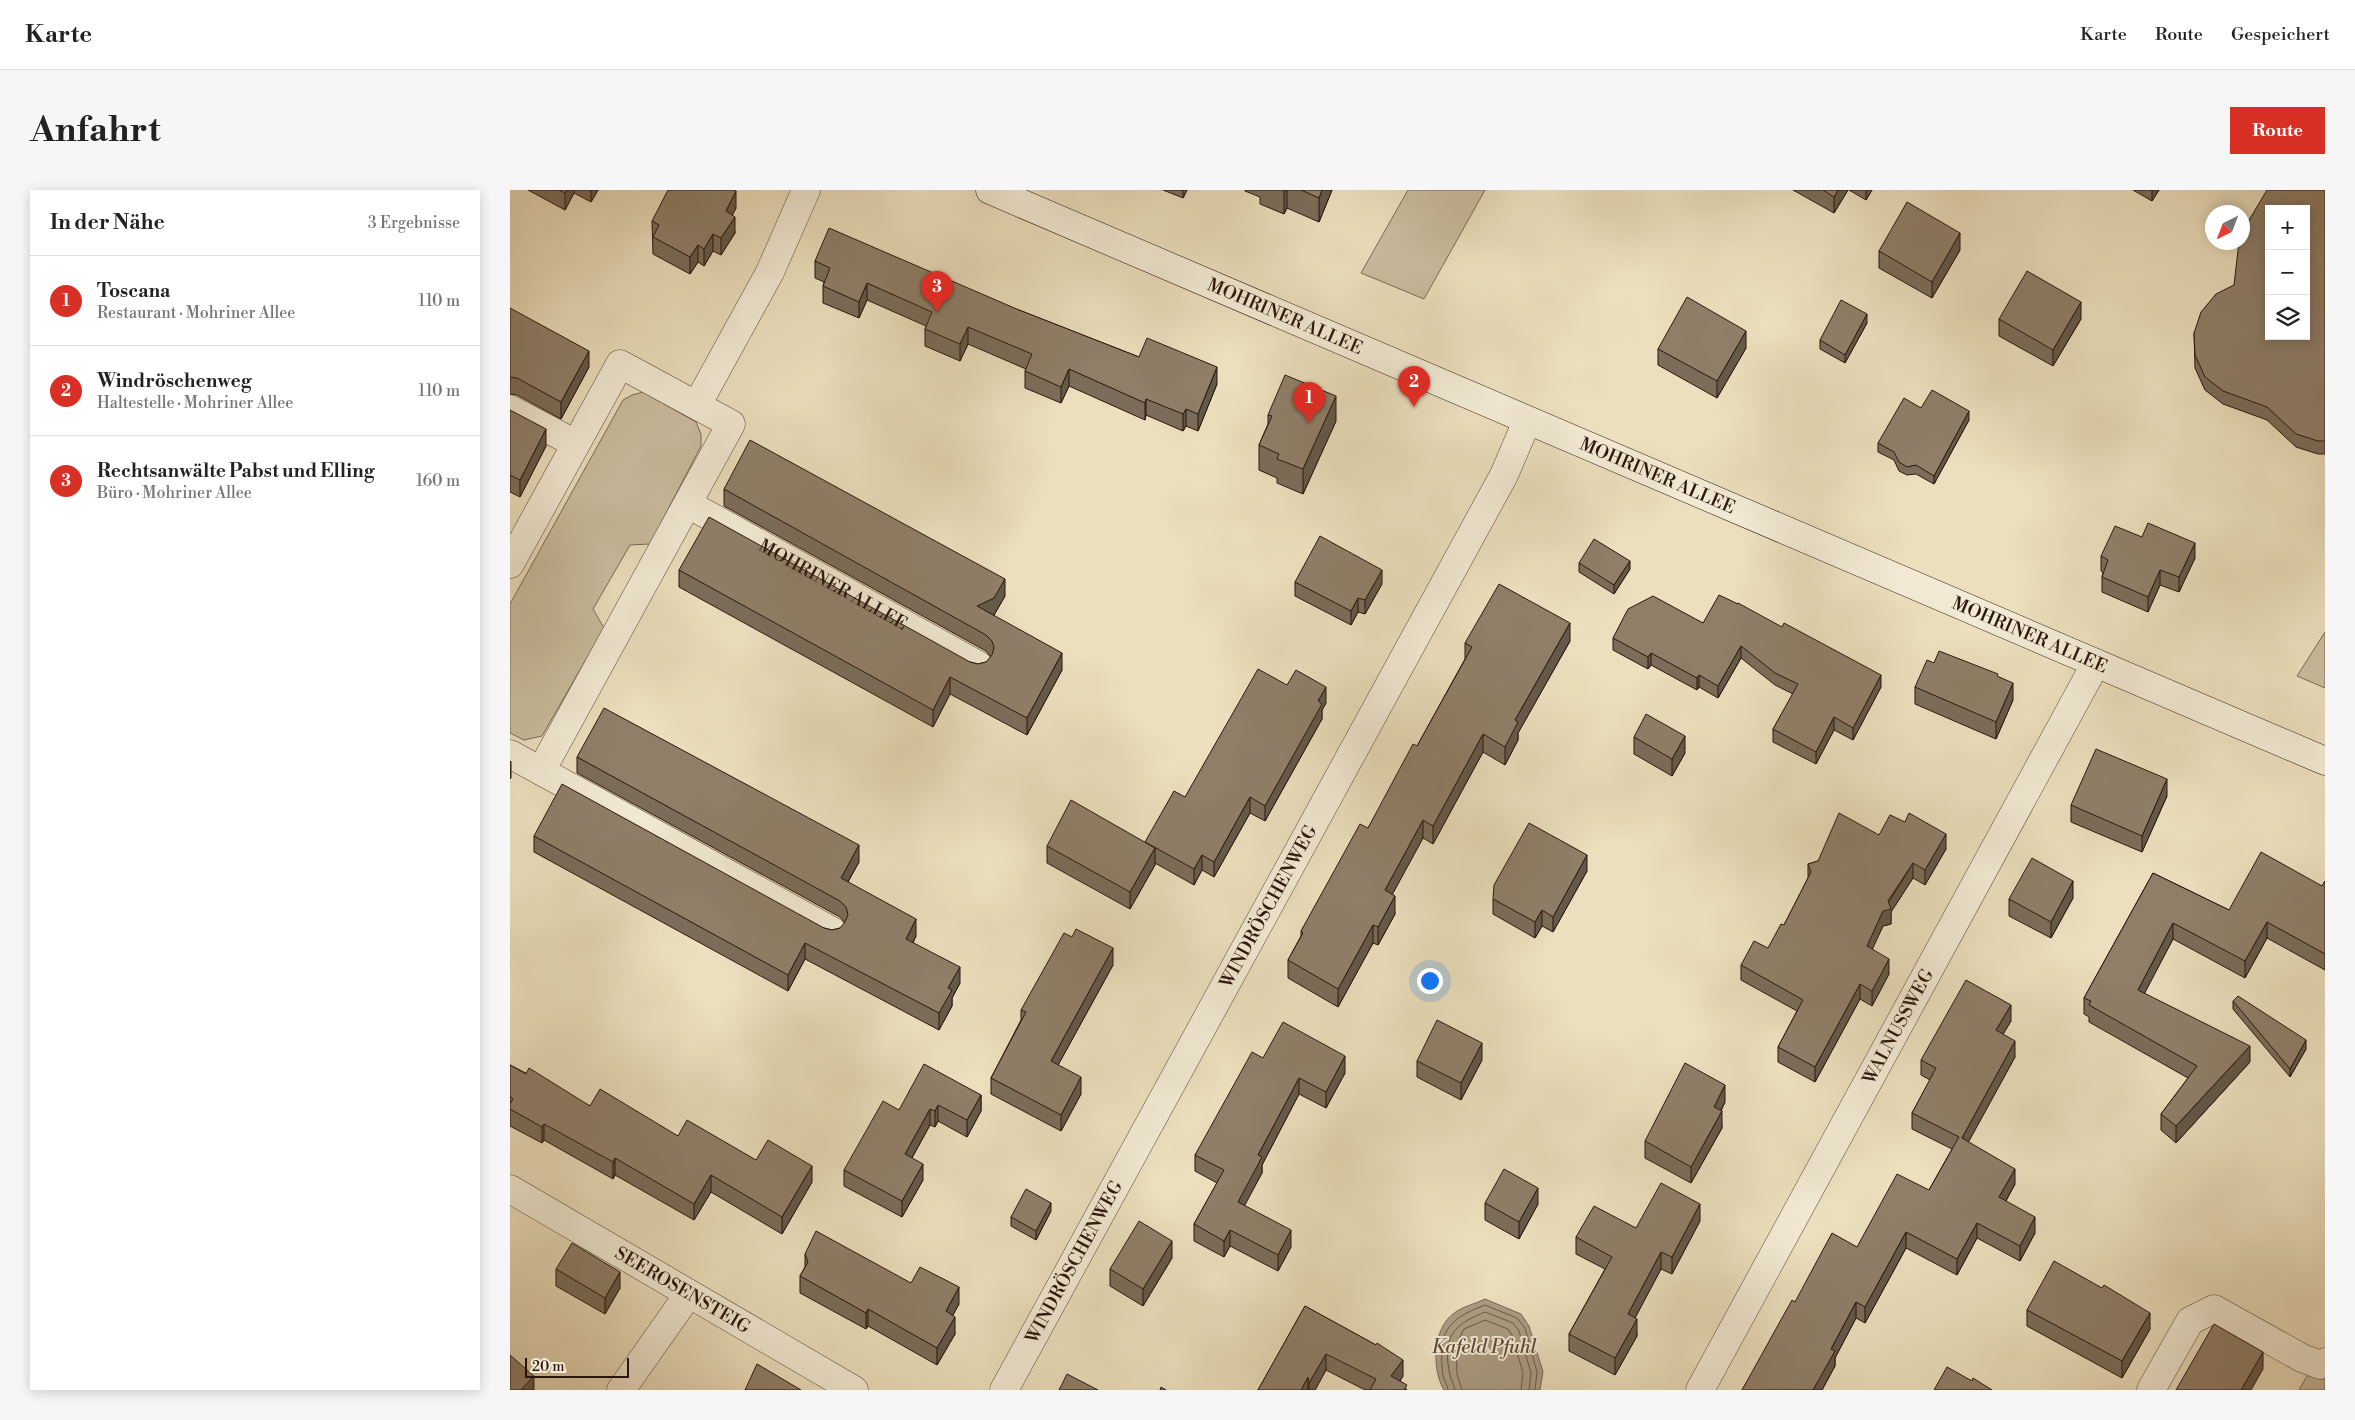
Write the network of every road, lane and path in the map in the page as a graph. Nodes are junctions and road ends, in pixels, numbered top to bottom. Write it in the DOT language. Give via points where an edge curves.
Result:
graph roads {
  1 [pos="806,190"];
  2 [pos="990,190"];
  3 [pos="697,405"];
  4 [pos="510,409"];
  5 [pos="1527,421"];
  6 [pos="576,444"];
  7 [pos="688,504"];
  8 [pos="510,564"];
  9 [pos="2096,663"];
  10 [pos="978,666"];
  11 [pos="510,754"];
  12 [pos="2325,761"];
  13 [pos="541,771"];
  14 [pos="832,931"];
  15 [pos="510,1189"];
  16 [pos="688,1295"];
  17 [pos="2325,1362"];
  18 [pos="621,1390"];
  19 [pos="854,1390"];
  20 [pos="1004,1390"];
  21 [pos="1700,1390"];
  22 [pos="2151,1390"];
  1 -- 3 [label="street" via="770,272"];
  2 -- 5 [label="street, MOHRINER ALLEE"];
  3 -- 6 [label="street" via="620,364"];
  3 -- 7 [label="street" via="731,424"];
  4 -- 6 [label="street"];
  5 -- 9 [label="street, MOHRINER ALLEE"];
  5 -- 20 [label="street, WINDRÖSCHENWEG" via="1504,475"];
  6 -- 8 [label="street"];
  7 -- 10 [label="street, MOHRINER ALLEE"];
  7 -- 13 [label="street"];
  9 -- 12 [label="street, MOHRINER ALLEE"];
  9 -- 21 [label="street, WALNUSSWEG"];
  11 -- 13 [label="street"];
  13 -- 14 [label="street"];
  15 -- 16 [label="street, SEEROSENSTEIG"];
  16 -- 18 [label="street"];
  16 -- 19 [label="street, SEEROSENSTEIG"];
  17 -- 22 [label="street" via="2320,1365 2302,1358 2214,1309 2190,1321"];
}
